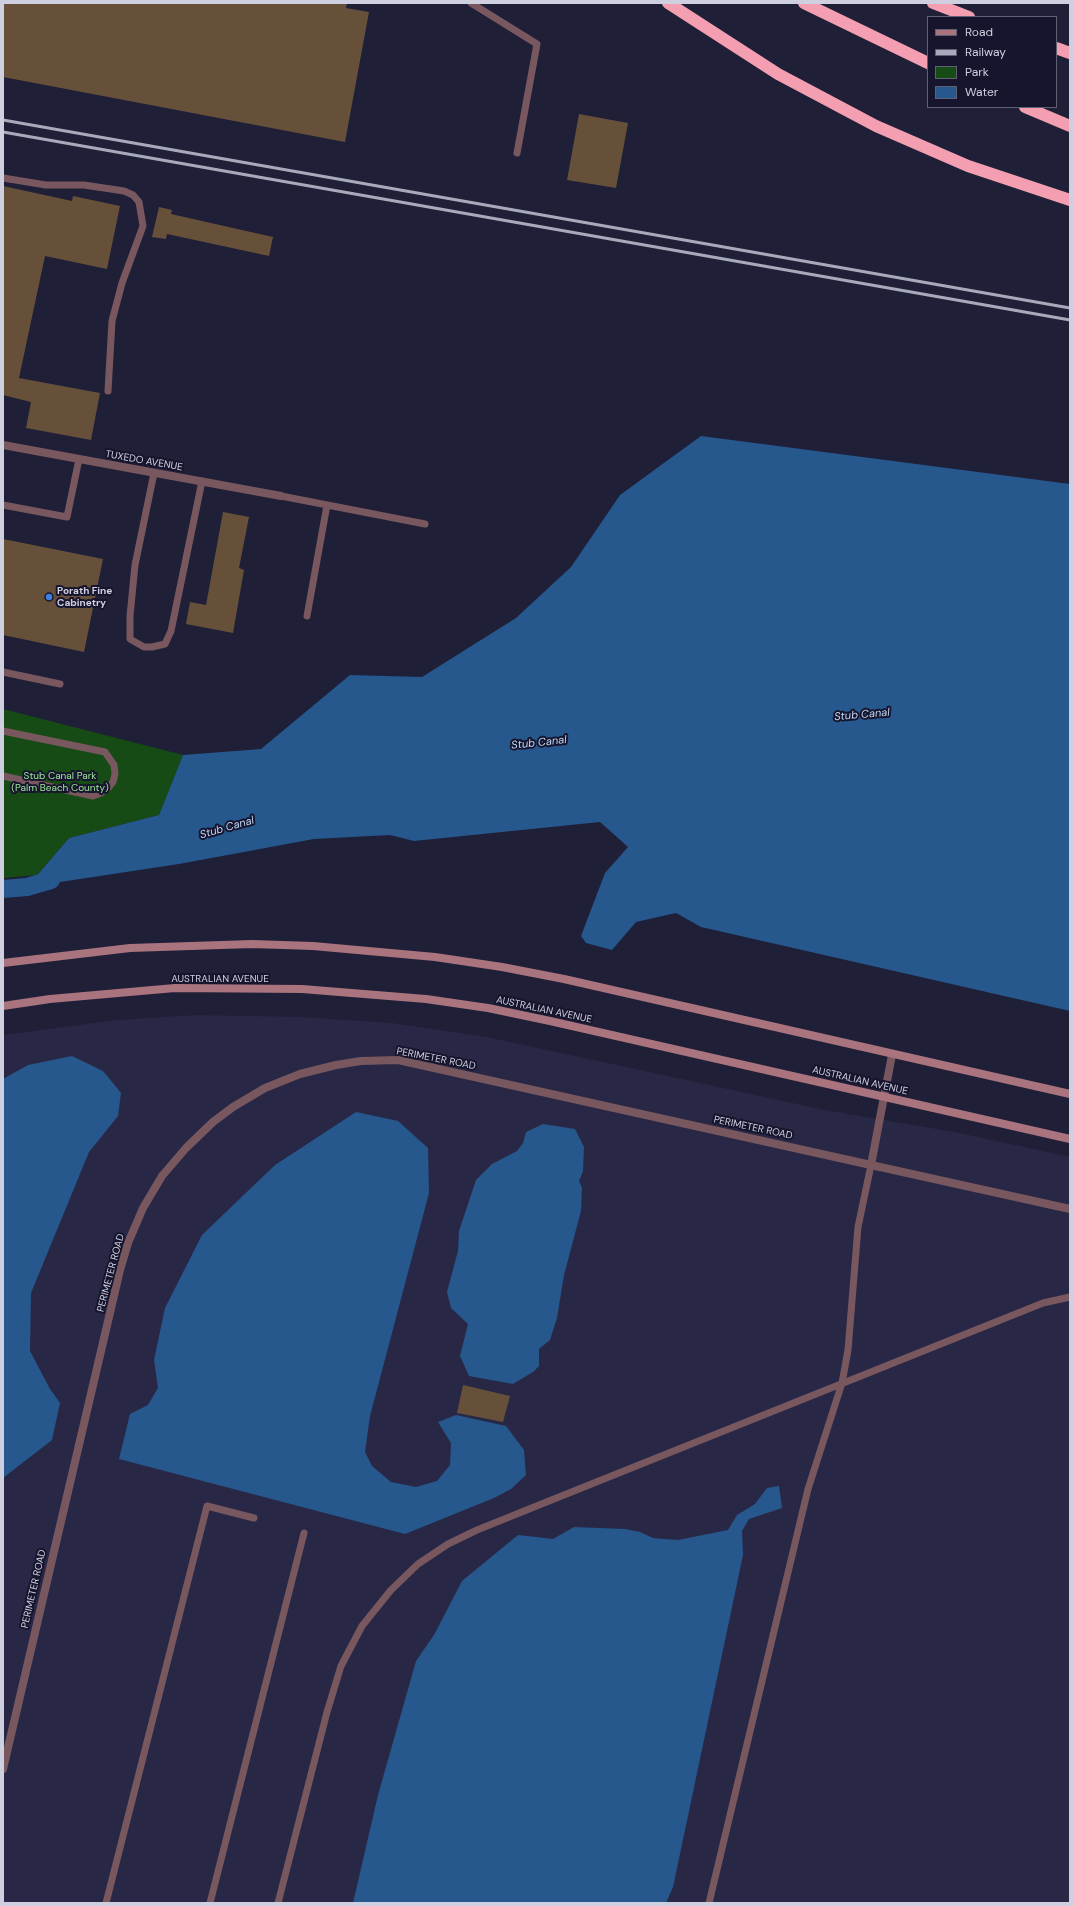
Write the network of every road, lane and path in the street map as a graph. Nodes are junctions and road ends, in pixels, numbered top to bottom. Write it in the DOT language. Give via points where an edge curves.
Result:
graph roads {
  1 [pos="471,3"];
  2 [pos="668,3"];
  3 [pos="804,3"];
  4 [pos="933,3"];
  5 [pos="966,16"];
  6 [pos="1057,48"];
  7 [pos="1070,53"];
  8 [pos="927,63"];
  9 [pos="1027,108"];
  10 [pos="1070,126"];
  11 [pos="517,153"];
  12 [pos="3,178"];
  13 [pos="1070,200"];
  14 [pos="108,391"];
  15 [pos="3,445"];
  16 [pos="78,459"];
  17 [pos="154,473"];
  18 [pos="202,482"];
  19 [pos="282,496"];
  20 [pos="3,505"];
  21 [pos="327,505"];
  22 [pos="425,524"];
  23 [pos="307,616"];
  24 [pos="3,672"];
  25 [pos="60,684"];
  26 [pos="3,731"];
  27 [pos="3,776"];
  28 [pos="3,963"];
  29 [pos="3,1006"];
  30 [pos="892,1055"];
  31 [pos="1070,1094"];
  32 [pos="884,1097"];
  33 [pos="1070,1139"];
  34 [pos="871,1165"];
  35 [pos="1070,1209"];
  36 [pos="1070,1297"];
  37 [pos="842,1383"];
  38 [pos="254,1518"];
  39 [pos="304,1533"];
  40 [pos="3,1769"];
  41 [pos="106,1903"];
  42 [pos="210,1903"];
  43 [pos="278,1903"];
  44 [pos="709,1903"];
  1 -- 11 [label="lane" via="537,44"];
  2 -- 13 [label="highway" via="778,74 876,126 968,166"];
  3 -- 8 [label="highway"];
  4 -- 5 [label="highway"];
  6 -- 7 [label="highway"];
  9 -- 10 [label="highway"];
  12 -- 14 [label="lane" via="124,191 133,195 139,202 143,226 122,283 112,321"];
  15 -- 16 [label="street, TUXEDO AVENUE"];
  16 -- 17 [label="street, TUXEDO AVENUE"];
  16 -- 20 [label="lane" via="67,517"];
  17 -- 18 [label="street, TUXEDO AVENUE"];
  17 -- 18 [label="lane" via="135,566 130,616 130,639 144,647 165,644 171,631"];
  18 -- 19 [label="street, TUXEDO AVENUE"];
  19 -- 21 [label="lane"];
  21 -- 22 [label="lane"];
  21 -- 23 [label="lane"];
  24 -- 25 [label="lane"];
  26 -- 27 [label="lane" via="105,752 114,765 115,774 108,788 93,796"];
  28 -- 30 [label="main road" via="95,951 189,945 305,945 362,949 502,967 564,979"];
  29 -- 32 [label="main road, AUSTRALIAN AVENUE" via="175,988 302,989 426,999 550,1021"];
  30 -- 31 [label="main road"];
  30 -- 32 [label="street"];
  32 -- 33 [label="main road, AUSTRALIAN AVENUE"];
  32 -- 34 [label="street"];
  34 -- 35 [label="street, PERIMETER ROAD"];
  34 -- 37 [label="lane" via="858,1226 848,1350"];
  34 -- 40 [label="street, PERIMETER ROAD" via="398,1060 348,1063 300,1074 266,1088 233,1107 186,1148 162,1176 143,1208 128,1243"];
  36 -- 37 [label="lane" via="1043,1302"];
  37 -- 43 [label="lane" via="477,1530 448,1544 418,1564 391,1590 362,1626 341,1666"];
  37 -- 44 [label="lane" via="808,1488"];
  38 -- 41 [label="lane" via="207,1506"];
  39 -- 42 [label="lane"];
}
